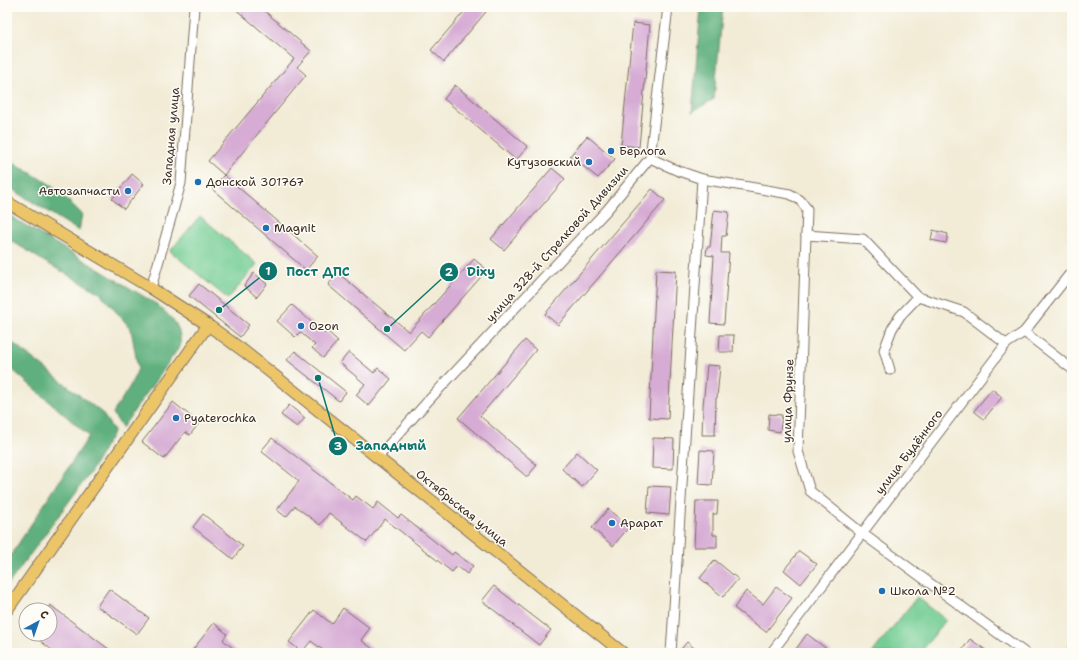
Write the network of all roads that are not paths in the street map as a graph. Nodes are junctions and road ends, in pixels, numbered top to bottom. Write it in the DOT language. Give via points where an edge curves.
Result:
graph roads {
  1 [pos="194,7"];
  2 [pos="668,7"];
  3 [pos="650,158"];
  4 [pos="702,179"];
  5 [pos="7,202"];
  6 [pos="806,235"];
  7 [pos="1072,271"];
  8 [pos="152,288"];
  9 [pos="918,297"];
  10 [pos="208,325"];
  11 [pos="1024,332"];
  12 [pos="1006,344"];
  13 [pos="1072,369"];
  14 [pos="890,370"];
  15 [pos="378,458"];
  16 [pos="863,534"];
  17 [pos="7,610"];
  18 [pos="624,653"];
  19 [pos="671,653"];
  20 [pos="771,653"];
  21 [pos="1025,653"];
  1 -- 8 [label="street, Западная улица" via="180,183"];
  2 -- 3 [label="street"];
  3 -- 4 [label="street, улица Фрунзе"];
  3 -- 15 [label="street, улица 328-й Стрелковой Дивизии" via="607,210"];
  4 -- 6 [label="street, улица Фрунзе" via="790,194 800,200 807,209"];
  4 -- 19 [label="street"];
  5 -- 8 [label="main road, Октябрьская улица"];
  6 -- 9 [label="street" via="863,239"];
  6 -- 16 [label="street, улица Фрунзе" via="798,451 810,491"];
  7 -- 11 [label="street, улица Будённого"];
  8 -- 10 [label="main road, Октябрьская улица"];
  9 -- 12 [label="street" via="964,312"];
  9 -- 14 [label="street" via="892,329 884,350"];
  10 -- 15 [label="main road, Октябрьская улица"];
  10 -- 17 [label="main road"];
  11 -- 12 [label="street, улица Будённого"];
  11 -- 13 [label="street"];
  12 -- 16 [label="street, улица Будённого"];
  15 -- 18 [label="main road, Октябрьская улица"];
  16 -- 20 [label="street, улица Будённого"];
  16 -- 21 [label="street, улица Фрунзе"];
}
